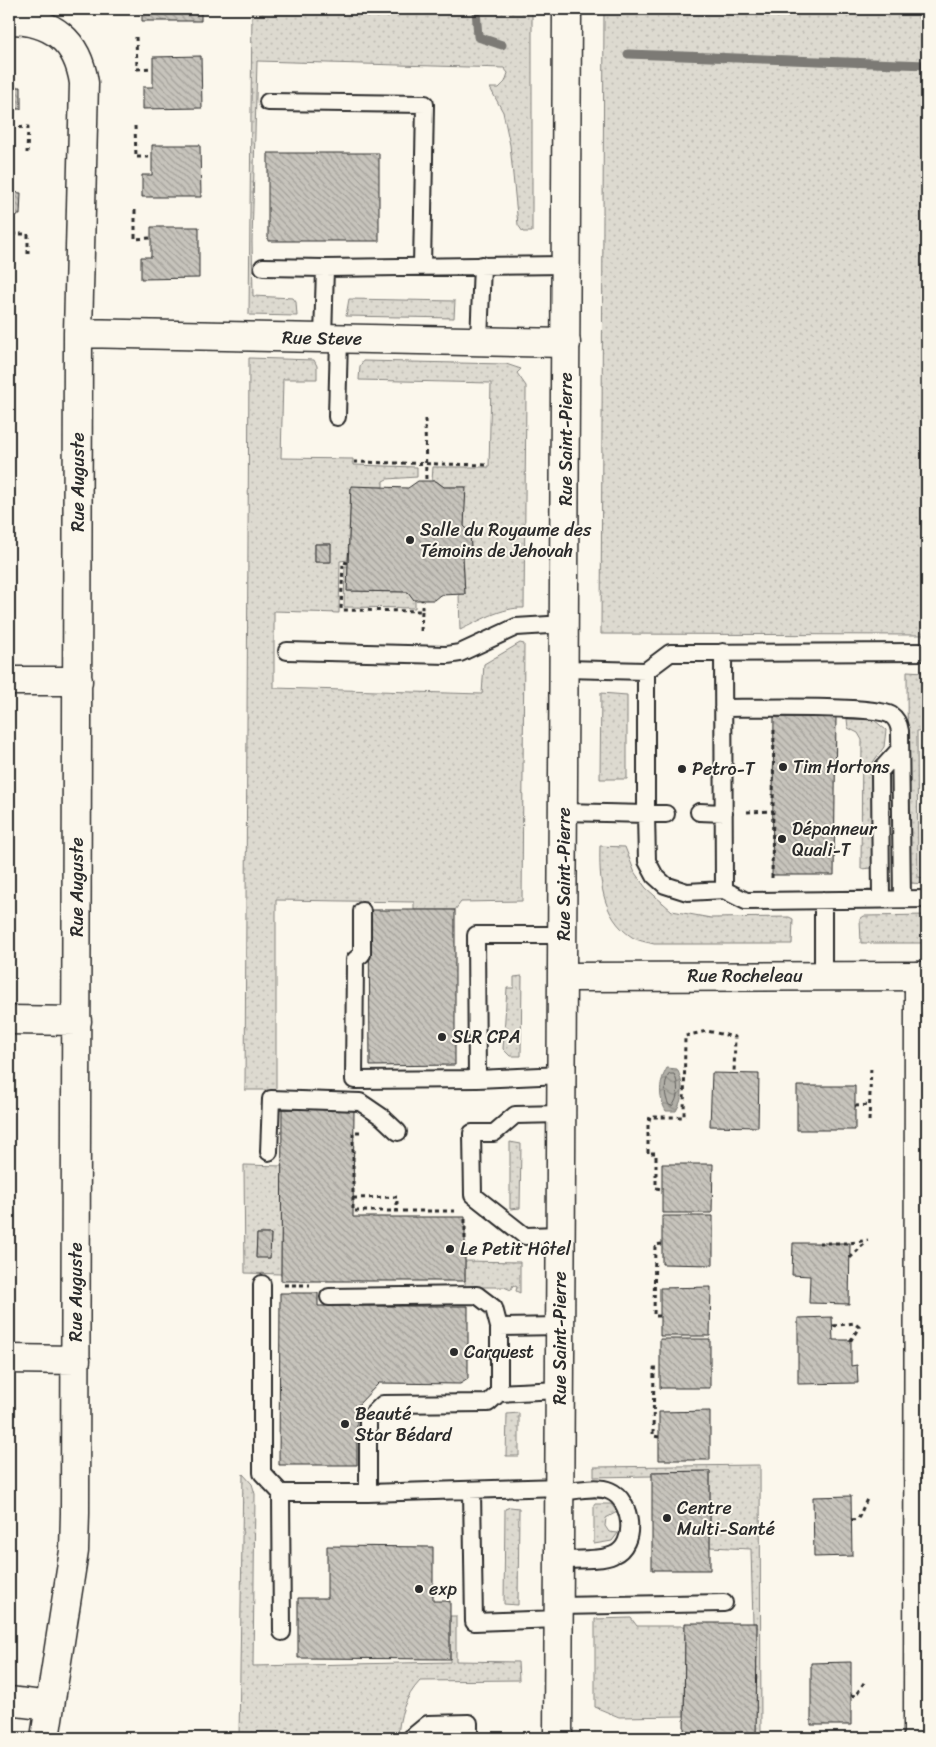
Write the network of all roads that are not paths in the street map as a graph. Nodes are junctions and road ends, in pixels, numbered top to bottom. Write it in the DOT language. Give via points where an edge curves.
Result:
graph roads {
  1 [pos="567,9"];
  2 [pos="9,20"];
  3 [pos="268,102"];
  4 [pos="566,265"];
  5 [pos="422,266"];
  6 [pos="482,266"];
  7 [pos="263,267"];
  8 [pos="325,268"];
  9 [pos="78,333"];
  10 [pos="331,338"];
  11 [pos="479,341"];
  12 [pos="566,343"];
  13 [pos="337,417"];
  14 [pos="565,624"];
  15 [pos="287,651"];
  16 [pos="723,652"];
  17 [pos="927,652"];
  18 [pos="565,669"];
  19 [pos="646,671"];
  20 [pos="9,681"];
  21 [pos="78,681"];
  22 [pos="723,708"];
  23 [pos="900,749"];
  24 [pos="564,812"];
  25 [pos="699,812"];
  26 [pos="724,813"];
  27 [pos="646,814"];
  28 [pos="666,814"];
  29 [pos="724,890"];
  30 [pos="902,899"];
  31 [pos="927,899"];
  32 [pos="823,900"];
  33 [pos="881,900"];
  34 [pos="362,911"];
  35 [pos="564,935"];
  36 [pos="823,975"];
  37 [pos="923,976"];
  38 [pos="564,977"];
  39 [pos="9,1020"];
  40 [pos="76,1021"];
  41 [pos="562,1075"];
  42 [pos="477,1079"];
  43 [pos="562,1114"];
  44 [pos="398,1132"];
  45 [pos="269,1152"];
  46 [pos="924,1208"];
  47 [pos="561,1236"];
  48 [pos="262,1284"];
  49 [pos="330,1296"];
  50 [pos="500,1326"];
  51 [pos="560,1326"];
  52 [pos="9,1359"];
  53 [pos="76,1360"];
  54 [pos="560,1390"];
  55 [pos="499,1393"];
  56 [pos="560,1489"];
  57 [pos="472,1491"];
  58 [pos="281,1493"];
  59 [pos="368,1493"];
  60 [pos="559,1560"];
  61 [pos="724,1603"];
  62 [pos="559,1613"];
  63 [pos="282,1632"];
  64 [pos="9,1701"];
  65 [pos="50,1706"];
  66 [pos="45,1738"];
  67 [pos="412,1738"];
  68 [pos="468,1738"];
  69 [pos="558,1738"];
  70 [pos="918,1738"];
  1 -- 4 [label="street, Rue Saint-Pierre"];
  2 -- 9 [label="street, Rue Auguste" via="39,23 54,30 75,51 81,66 84,84"];
  3 -- 5 [label="lane" via="425,104"];
  4 -- 6 [label="lane"];
  4 -- 12 [label="street, Rue Saint-Pierre"];
  5 -- 6 [label="lane"];
  5 -- 8 [label="lane"];
  6 -- 11 [label="lane"];
  7 -- 8 [label="lane"];
  8 -- 10 [label="lane"];
  9 -- 10 [label="street, Rue Steve"];
  9 -- 21 [label="street, Rue Auguste"];
  10 -- 11 [label="street, Rue Steve"];
  10 -- 13 [label="lane"];
  11 -- 12 [label="street, Rue Steve"];
  12 -- 14 [label="street, Rue Saint-Pierre"];
  14 -- 15 [label="lane" via="516,627 460,653 447,655"];
  14 -- 18 [label="street, Rue Saint-Pierre"];
  16 -- 17 [label="lane"];
  16 -- 19 [label="lane" via="670,653"];
  16 -- 22 [label="lane"];
  18 -- 19 [label="lane"];
  18 -- 24 [label="street, Rue Saint-Pierre"];
  19 -- 27 [label="lane"];
  20 -- 21 [label="street"];
  21 -- 40 [label="street, Rue Auguste"];
  22 -- 23 [label="lane" via="881,712 891,715 899,725"];
  22 -- 26 [label="lane"];
  23 -- 30 [label="lane"];
  23 -- 33 [label="lane" via="880,772"];
  24 -- 27 [label="lane"];
  24 -- 35 [label="street, Rue Saint-Pierre"];
  25 -- 26 [label="lane"];
  26 -- 29 [label="lane"];
  27 -- 28 [label="lane"];
  27 -- 29 [label="lane" via="646,860 665,886 677,890"];
  29 -- 32 [label="lane" via="746,901"];
  30 -- 31 [label="lane"];
  30 -- 33 [label="lane"];
  32 -- 33 [label="lane"];
  32 -- 36 [label="lane"];
  34 -- 42 [label="lane" via="362,954 354,960 354,1080"];
  35 -- 38 [label="street, Rue Saint-Pierre"];
  35 -- 42 [label="lane" via="476,935"];
  36 -- 37 [label="street, Rue Rocheleau"];
  36 -- 38 [label="street, Rue Rocheleau"];
  37 -- 46 [label="street"];
  38 -- 41 [label="street, Rue Saint-Pierre"];
  39 -- 40 [label="street"];
  40 -- 53 [label="street, Rue Auguste"];
  41 -- 42 [label="lane"];
  41 -- 43 [label="street, Rue Saint-Pierre"];
  43 -- 47 [label="street, Rue Saint-Pierre"];
  43 -- 47 [label="lane" via="515,1115 494,1133 472,1133 473,1195 525,1236"];
  44 -- 45 [label="lane" via="360,1102 271,1099"];
  46 -- 70 [label="street"];
  47 -- 51 [label="street, Rue Saint-Pierre"];
  48 -- 58 [label="lane" via="262,1473"];
  49 -- 50 [label="lane" via="477,1295 494,1308"];
  50 -- 51 [label="lane"];
  50 -- 55 [label="lane"];
  51 -- 54 [label="street, Rue Saint-Pierre"];
  52 -- 53 [label="street"];
  53 -- 65 [label="street, Rue Auguste" via="74,1551"];
  54 -- 55 [label="lane"];
  54 -- 56 [label="street, Rue Saint-Pierre"];
  55 -- 59 [label="lane" via="488,1402 383,1404 368,1419"];
  56 -- 57 [label="lane"];
  56 -- 60 [label="street, Rue Saint-Pierre"];
  56 -- 60 [label="lane" via="601,1489 618,1495 625,1505 629,1532 625,1545 611,1556"];
  57 -- 59 [label="lane"];
  57 -- 62 [label="lane" via="474,1622"];
  58 -- 59 [label="lane"];
  58 -- 63 [label="lane"];
  60 -- 62 [label="street, Rue Saint-Pierre"];
  61 -- 62 [label="lane"];
  62 -- 69 [label="street, Rue Saint-Pierre"];
  64 -- 65 [label="street"];
  65 -- 66 [label="street, Rue Auguste"];
  67 -- 68 [label="lane" via="428,1724 469,1723"];
}
